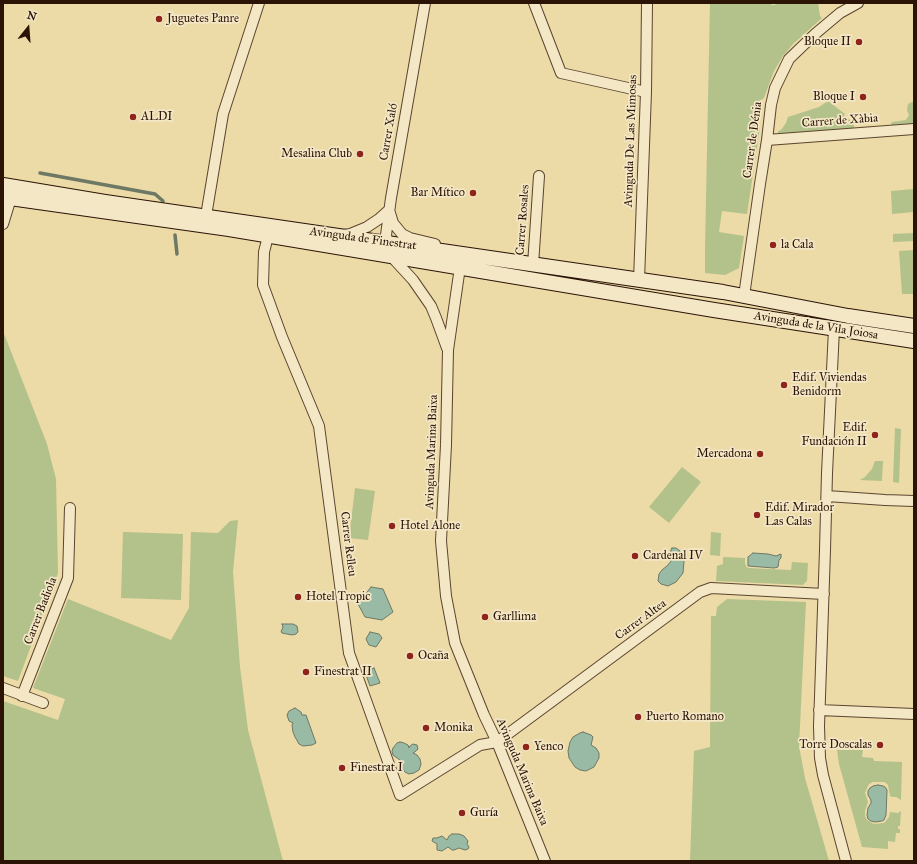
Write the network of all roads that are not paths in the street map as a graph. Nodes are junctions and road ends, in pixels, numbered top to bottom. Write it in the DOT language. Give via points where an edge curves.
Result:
graph roads {
  1 [pos="258,3"];
  2 [pos="425,3"];
  3 [pos="534,3"];
  4 [pos="647,3"];
  5 [pos="844,3"];
  6 [pos="858,3"];
  7 [pos="840,13"];
  8 [pos="646,92"];
  9 [pos="914,129"];
  10 [pos="767,140"];
  11 [pos="539,176"];
  12 [pos="3,185"];
  13 [pos="7,198"];
  14 [pos="389,210"];
  15 [pos="206,216"];
  16 [pos="393,223"];
  17 [pos="3,224"];
  18 [pos="339,235"];
  19 [pos="268,236"];
  20 [pos="389,249"];
  21 [pos="442,251"];
  22 [pos="481,257"];
  23 [pos="533,265"];
  24 [pos="460,267"];
  25 [pos="638,280"];
  26 [pos="723,292"];
  27 [pos="744,296"];
  28 [pos="819,310"];
  29 [pos="717,311"];
  30 [pos="848,316"];
  31 [pos="834,326"];
  32 [pos="914,326"];
  33 [pos="914,341"];
  34 [pos="448,350"];
  35 [pos="827,496"];
  36 [pos="914,501"];
  37 [pos="70,508"];
  38 [pos="824,594"];
  39 [pos="3,688"];
  40 [pos="22,696"];
  41 [pos="43,703"];
  42 [pos="819,710"];
  43 [pos="914,714"];
  44 [pos="497,742"];
  45 [pos="545,861"];
  46 [pos="846,861"];
  1 -- 15 [label="street" via="223,114"];
  2 -- 14 [label="street, Carrer Xaló"];
  3 -- 8 [label="street" via="561,73"];
  4 -- 8 [label="street, Avinguda De Las Mimosas"];
  5 -- 7 [label="street, Carrer de Dénia"];
  6 -- 7 [label="street, Carrer de Dénia"];
  7 -- 10 [label="street, Carrer de Dénia" via="789,59 775,88"];
  8 -- 25 [label="street, Avinguda De Las Mimosas"];
  9 -- 10 [label="street, Carrer de Xàbia"];
  10 -- 27 [label="street, Carrer de Dénia"];
  11 -- 23 [label="street, Carrer Rosales"];
  12 -- 15 [label="main road, Avinguda de Finestrat"];
  13 -- 17 [label="street"];
  13 -- 19 [label="main road, Avinguda de Finestrat"];
  14 -- 16 [label="street"];
  14 -- 18 [label="street" via="367,227 350,234"];
  14 -- 20 [label="street, Carrer Xaló" via="386,235"];
  15 -- 18 [label="main road, Avinguda de Finestrat"];
  16 -- 20 [label="street" via="394,233"];
  16 -- 22 [label="street" via="402,234 410,238"];
  18 -- 20 [label="main road, Avinguda de Finestrat"];
  19 -- 20 [label="main road, Avinguda de Finestrat" via="372,252"];
  19 -- 44 [label="street, Carrer Relleu" via="264,252 263,285 319,426 349,652 400,795 480,745"];
  20 -- 21 [label="main road, Avinguda de Finestrat"];
  20 -- 24 [label="main road, Avinguda de Finestrat"];
  20 -- 34 [label="street" via="431,306"];
  21 -- 22 [label="main road, Avinguda de Finestrat"];
  21 -- 24 [label="street" via="458,262"];
  22 -- 23 [label="main road, Avinguda de Finestrat"];
  22 -- 24 [label="street" via="464,262"];
  23 -- 25 [label="main road, Avinguda de Finestrat"];
  24 -- 29 [label="main road, Avinguda de Finestrat"];
  24 -- 34 [label="street, Avinguda Marina Baixa"];
  25 -- 26 [label="main road, Avinguda de Finestrat"];
  26 -- 27 [label="main road, Avinguda de la Vila Joiosa"];
  27 -- 28 [label="main road, Avinguda de la Vila Joiosa"];
  28 -- 30 [label="main road, Avinguda de la Vila Joiosa"];
  28 -- 31 [label="main road, Avinguda de la Vila Joiosa" via="829,316"];
  29 -- 31 [label="main road, Avinguda de la Vila Joiosa"];
  30 -- 31 [label="main road, Avinguda de la Vila Joiosa" via="836,319"];
  30 -- 32 [label="main road, Avinguda de la Vila Joiosa"];
  31 -- 33 [label="main road, Avinguda de la Vila Joiosa"];
  31 -- 35 [label="street"];
  34 -- 44 [label="street, Avinguda Marina Baixa" via="441,541 446,596 456,643"];
  35 -- 36 [label="street"];
  35 -- 38 [label="street"];
  37 -- 40 [label="street, Carrer Badiola" via="68,578"];
  38 -- 42 [label="street"];
  38 -- 44 [label="street, Carrer Altea" via="711,588 700,592"];
  39 -- 40 [label="street"];
  40 -- 41 [label="street"];
  42 -- 43 [label="street"];
  42 -- 46 [label="street" via="823,775"];
  44 -- 45 [label="street, Avinguda Marina Baixa"];
}
